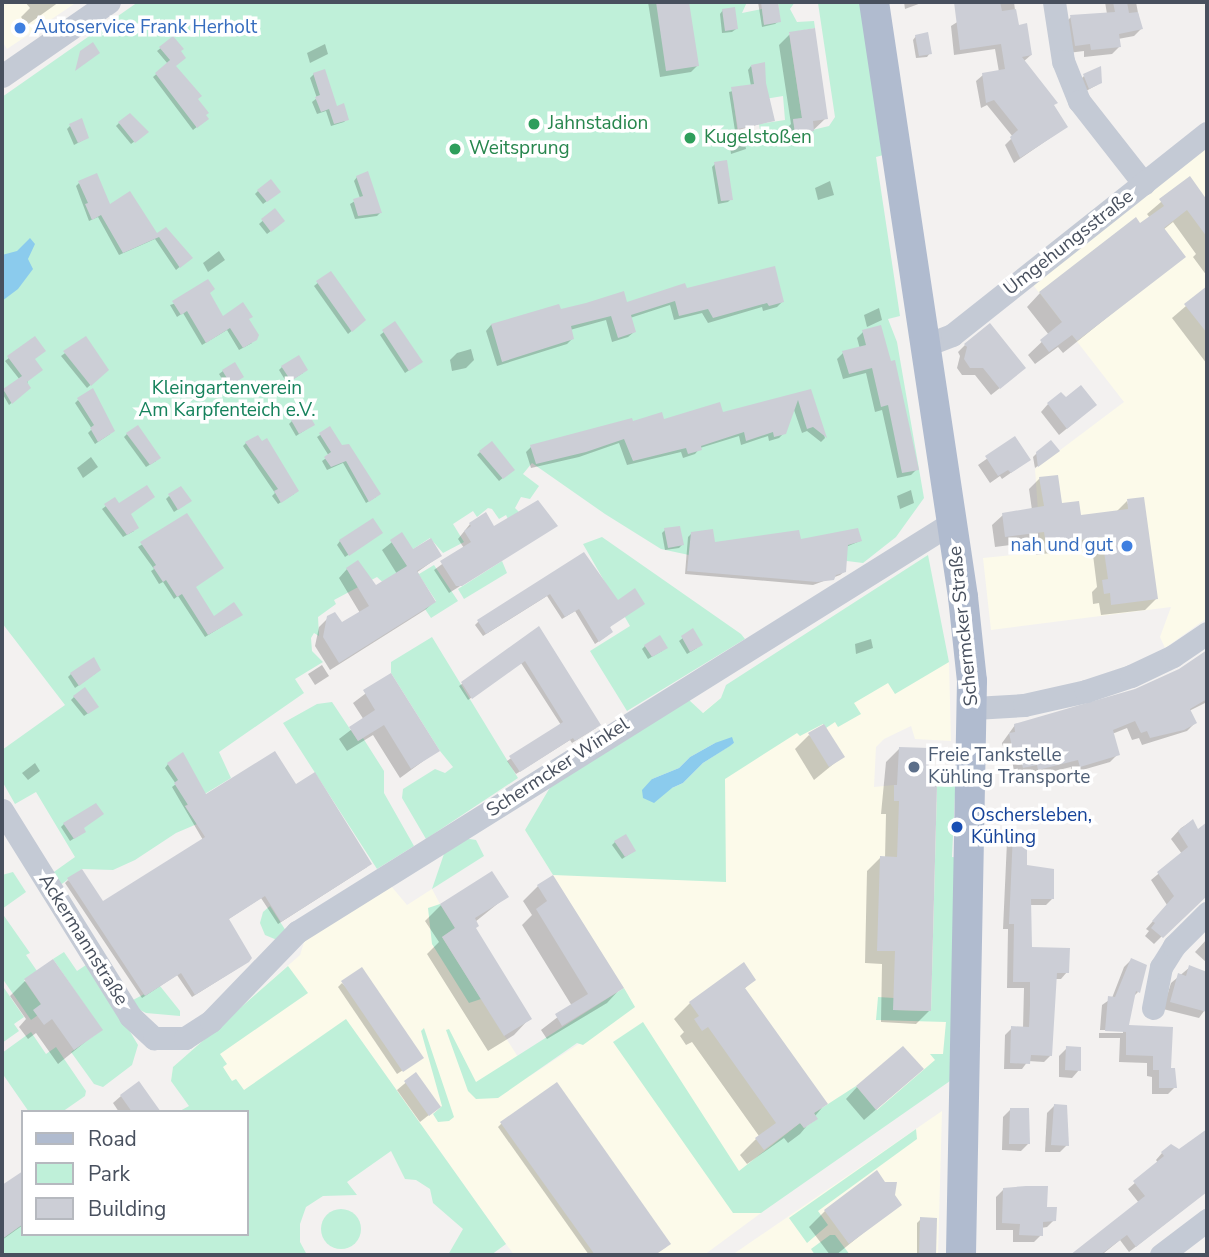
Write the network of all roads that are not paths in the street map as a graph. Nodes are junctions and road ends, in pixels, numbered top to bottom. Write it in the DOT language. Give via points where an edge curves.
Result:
graph roads {
  1 [pos="109,2"];
  2 [pos="874,2"];
  3 [pos="1054,2"];
  4 [pos="2,76"];
  5 [pos="1207,133"];
  6 [pos="1144,184"];
  7 [pos="926,345"];
  8 [pos="951,523"];
  9 [pos="1207,633"];
  10 [pos="974,708"];
  11 [pos="2,810"];
  12 [pos="1207,913"];
  13 [pos="1153,1008"];
  14 [pos="185,1038"];
  15 [pos="1207,1220"];
  16 [pos="961,1255"];
  17 [pos="1161,1255"];
  1 -- 4 [label="street"];
  2 -- 7 [label="main road, Schermcker Straße"];
  3 -- 6 [label="street" via="1063,61 1079,101"];
  5 -- 6 [label="street, Umgehungsstraße"];
  6 -- 7 [label="street, Umgehungsstraße" via="952,335"];
  7 -- 8 [label="main road, Schermcker Straße"];
  8 -- 10 [label="main road, Schermcker Straße"];
  8 -- 14 [label="street, Schermcker Winkel" via="297,932 211,1021"];
  9 -- 10 [label="street" via="1173,656 1086,691 1024,705"];
  10 -- 16 [label="main road, Schermcker Straße"];
  11 -- 14 [label="street, Ackermannstraße" via="130,1016 154,1038"];
  12 -- 13 [label="street" via="1161,967"];
  15 -- 17 [label="street"];
}
